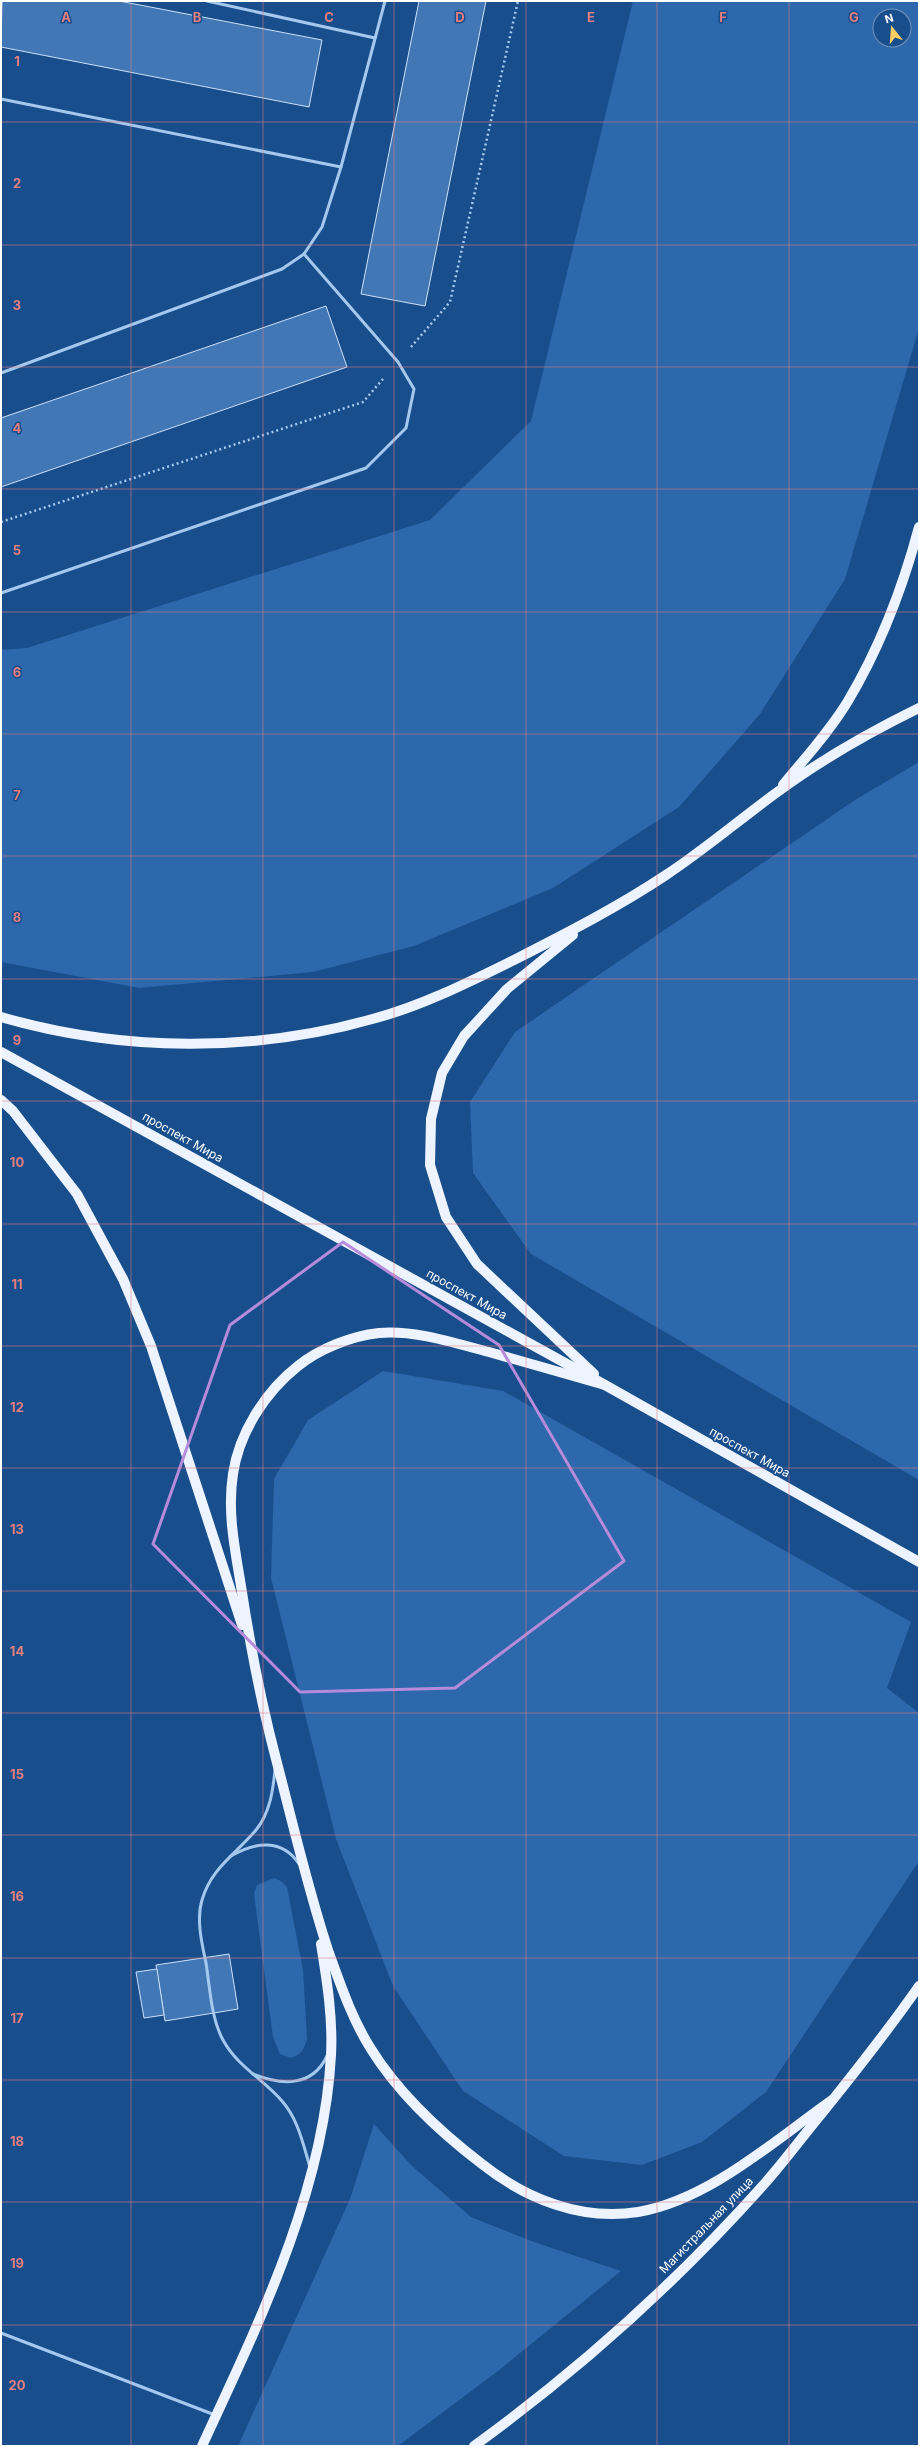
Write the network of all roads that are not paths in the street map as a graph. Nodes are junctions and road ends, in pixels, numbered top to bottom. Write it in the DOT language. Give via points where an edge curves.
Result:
graph roads {
  1 [pos="207,1"];
  2 [pos="385,1"];
  3 [pos="375,38"];
  4 [pos="1,99"];
  5 [pos="341,167"];
  6 [pos="304,254"];
  7 [pos="1,373"];
  8 [pos="919,527"];
  9 [pos="1,593"];
  10 [pos="919,708"];
  11 [pos="776,793"];
  12 [pos="589,922"];
  13 [pos="1,1017"];
  14 [pos="1,1052"];
  15 [pos="1,1100"];
  16 [pos="605,1385"];
  17 [pos="919,1562"];
  18 [pos="251,1654"];
  19 [pos="276,1758"];
  20 [pos="224,1860"];
  21 [pos="306,1875"];
  22 [pos="318,1919"];
  23 [pos="919,1986"];
  24 [pos="331,2046"];
  25 [pos="249,2072"];
  26 [pos="832,2100"];
  27 [pos="311,2172"];
  28 [pos="1,2332"];
  29 [pos="216,2415"];
  30 [pos="202,2446"];
  31 [pos="474,2446"];
  1 -- 3 [label="lane"];
  2 -- 3 [label="lane"];
  3 -- 5 [label="lane"];
  4 -- 5 [label="lane"];
  5 -- 6 [label="lane" via="322,227"];
  6 -- 7 [label="lane" via="282,269"];
  6 -- 9 [label="lane" via="398,362 414,389 406,428 366,468"];
  8 -- 11 [label="main road" via="878,646 848,702"];
  10 -- 11 [label="main road" via="883,725"];
  11 -- 12 [label="main road" via="729,831 672,871"];
  12 -- 13 [label="main road" via="465,984 377,1018 302,1035 206,1044 133,1042 47,1031"];
  12 -- 16 [label="main road" via="506,989 464,1036 442,1073 431,1119 430,1165 446,1217 477,1264"];
  14 -- 16 [label="main road, проспект Мира"];
  15 -- 18 [label="main road" via="13,1111 77,1194 123,1279 151,1346"];
  16 -- 17 [label="main road, проспект Мира"];
  16 -- 18 [label="main road" via="434,1337 395,1334 379,1333 337,1343 299,1364 268,1394 246,1433 233,1471 230,1516"];
  18 -- 19 [label="main road"];
  19 -- 20 [label="lane" via="273,1787 266,1812 257,1829"];
  19 -- 21 [label="main road"];
  20 -- 21 [label="lane" via="252,1846 265,1843 276,1845 294,1856"];
  20 -- 25 [label="lane" via="210,1878 202,1901 202,1942 216,2020 223,2039 234,2057"];
  21 -- 22 [label="main road"];
  22 -- 24 [label="main road" via="330,2003"];
  22 -- 26 [label="main road" via="353,2015 369,2046 387,2072 422,2112 464,2150 500,2178 544,2202 586,2212 636,2212 675,2202 725,2176"];
  23 -- 26 [label="main road, Магистральная улица" via="889,2030"];
  24 -- 25 [label="lane" via="320,2068 300,2080 276,2082"];
  24 -- 27 [label="main road" via="323,2123"];
  25 -- 27 [label="lane" via="281,2100 292,2115"];
  26 -- 31 [label="main road, Магистральная улица" via="728,2224 638,2312 526,2408"];
  27 -- 29 [label="main road" via="305,2198 270,2291"];
  28 -- 29 [label="lane"];
  29 -- 30 [label="main road"];
}
